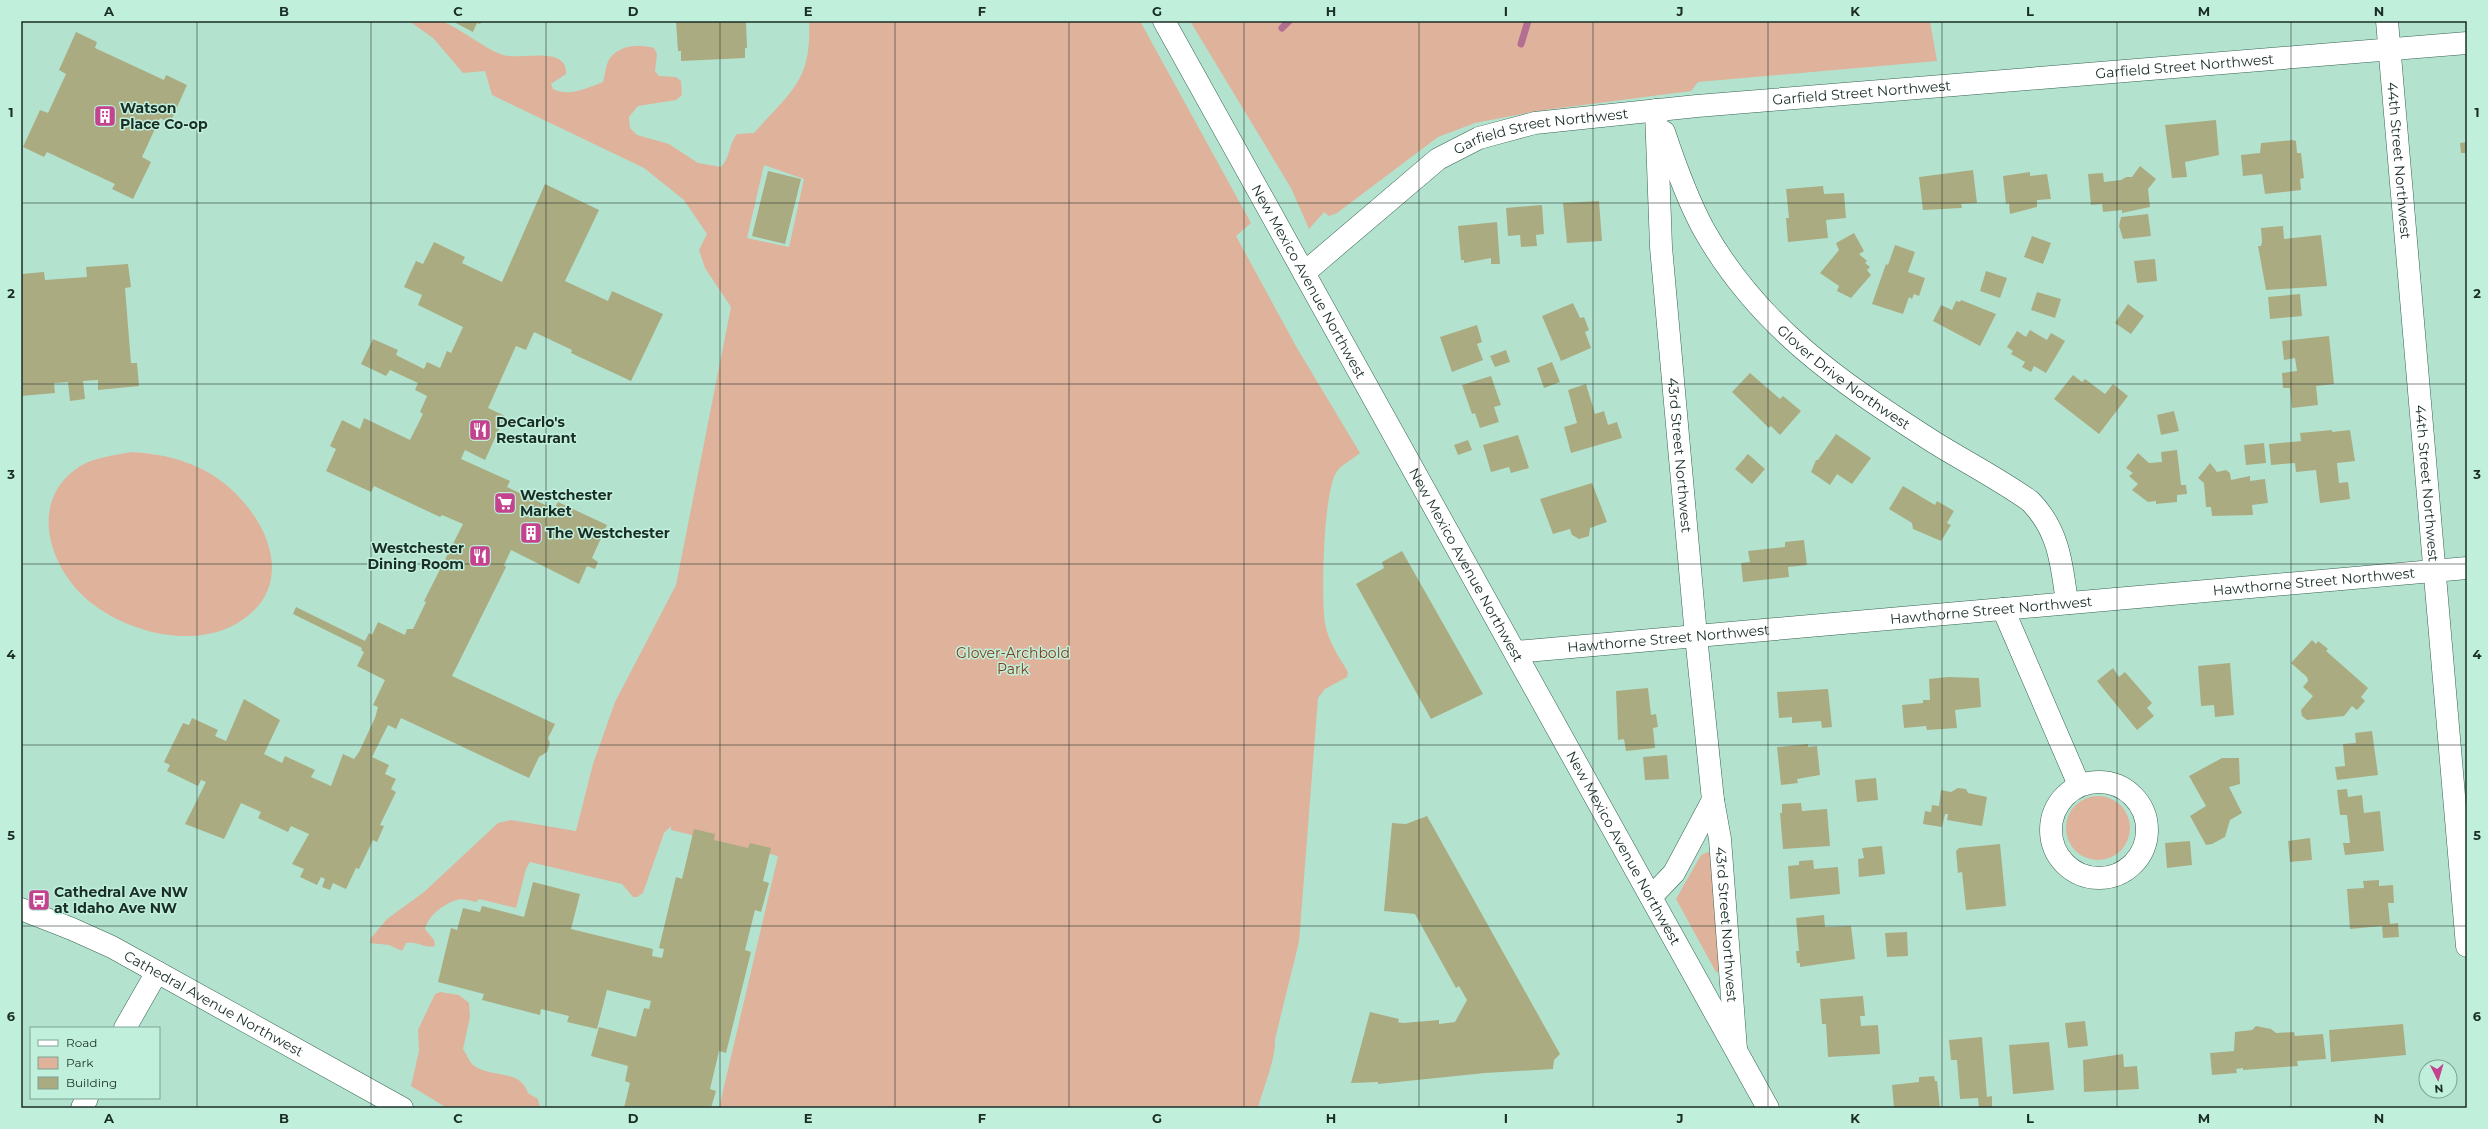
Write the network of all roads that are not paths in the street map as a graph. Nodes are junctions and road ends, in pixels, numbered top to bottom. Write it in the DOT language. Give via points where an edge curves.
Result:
graph roads {
  1 [pos="1164,21"];
  2 [pos="2387,21"];
  3 [pos="2467,43"];
  4 [pos="2389,49"];
  5 [pos="1656,110"];
  6 [pos="1304,273"];
  7 [pos="2467,568"];
  8 [pos="2434,571"];
  9 [pos="2067,603"];
  10 [pos="2003,609"];
  11 [pos="1696,636"];
  12 [pos="1515,652"];
  13 [pos="2079,785"];
  14 [pos="1713,800"];
  15 [pos="1651,897"];
  16 [pos="21,909"];
  17 [pos="2467,946"];
  18 [pos="157,972"];
  19 [pos="126,1027"];
  20 [pos="1736,1049"];
  21 [pos="86,1099"];
  22 [pos="82,1108"];
  23 [pos="402,1108"];
  24 [pos="1768,1108"];
  1 -- 6 [label="street, New Mexico Avenue Northwest"];
  2 -- 4 [label="street, 44th Street Northwest"];
  3 -- 4 [label="street, Garfield Street Northwest"];
  4 -- 5 [label="street, Garfield Street Northwest"];
  4 -- 8 [label="street, 44th Street Northwest"];
  5 -- 6 [label="street, Garfield Street Northwest" via="1535,123 1507,129 1459,146 1419,174"];
  5 -- 9 [label="street, Glover Drive Northwest" via="1695,213 1733,275 1750,297 1781,331 1826,370 2034,505 2050,527 2058,545"];
  5 -- 11 [label="street, 43rd Street Northwest" via="1661,248"];
  6 -- 12 [label="street, New Mexico Avenue Northwest"];
  7 -- 8 [label="street, Hawthorne Street Northwest"];
  8 -- 9 [label="street, Hawthorne Street Northwest"];
  8 -- 17 [label="street, 44th Street Northwest"];
  9 -- 10 [label="street, Hawthorne Street Northwest"];
  10 -- 11 [label="street, Hawthorne Street Northwest"];
  10 -- 13 [label="street"];
  11 -- 12 [label="street, Hawthorne Street Northwest"];
  11 -- 14 [label="street, 43rd Street Northwest"];
  12 -- 15 [label="street, New Mexico Avenue Northwest"];
  13 -- 13 [label="street" via="2066,794 2056,807 2051,823 2051,839 2068,867 2083,875 2099,878 2115,875 2129,867 2140,855 2147,826 2143,811 2135,798 2124,788 2110,783 2094,782"];
  14 -- 15 [label="street" via="1674,873"];
  14 -- 20 [label="street, 43rd Street Northwest" via="1720,839"];
  15 -- 20 [label="street, New Mexico Avenue Northwest"];
  16 -- 18 [label="street, Cathedral Avenue Northwest" via="92,938"];
  18 -- 19 [label="street"];
  18 -- 23 [label="street, Cathedral Avenue Northwest"];
  20 -- 24 [label="street, New Mexico Avenue Northwest"];
  21 -- 22 [label="street"];
}
